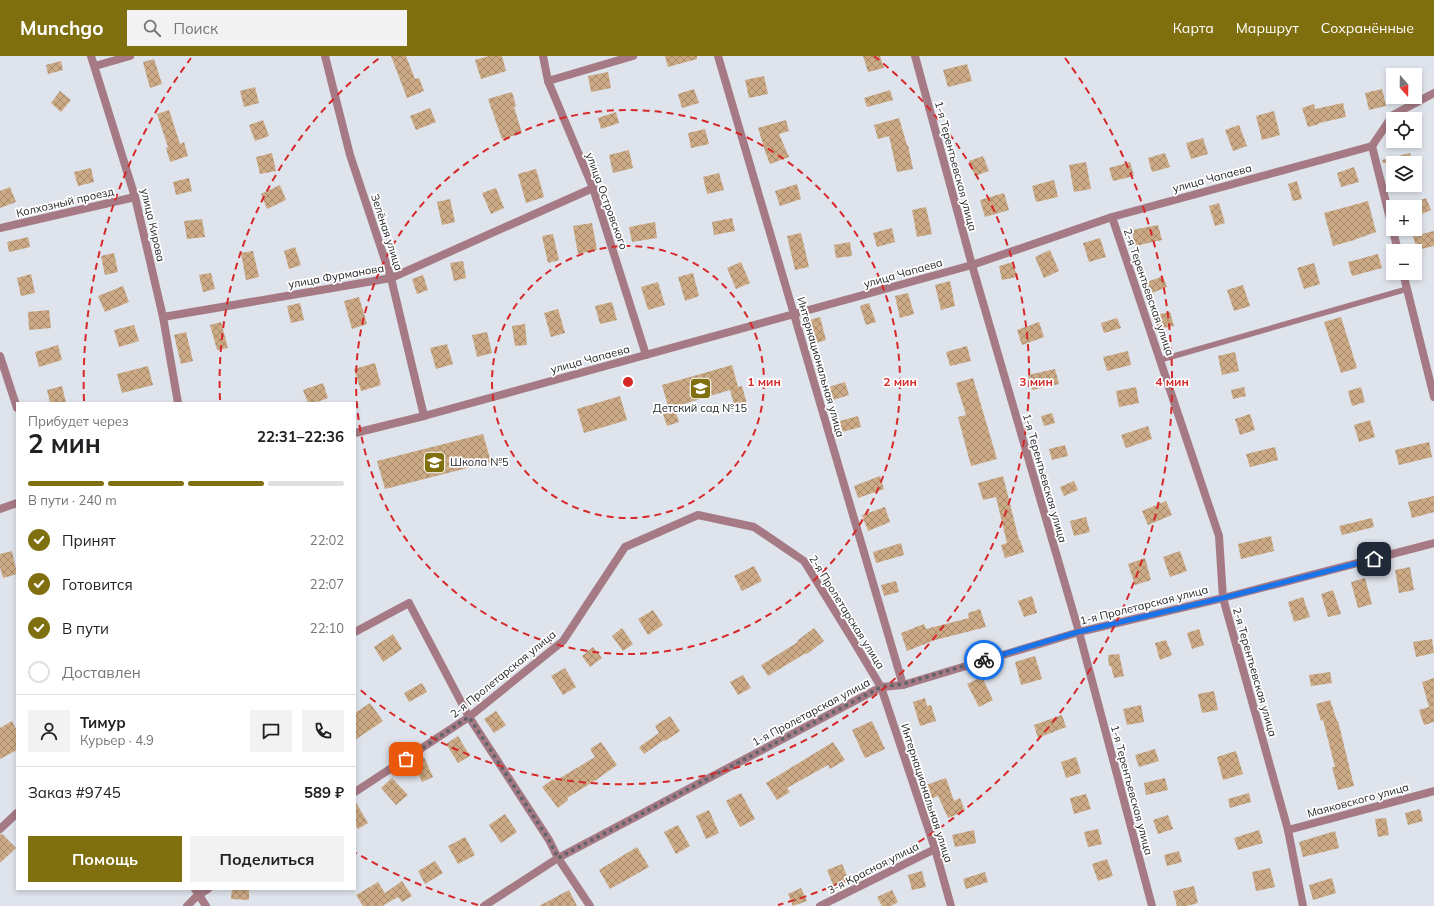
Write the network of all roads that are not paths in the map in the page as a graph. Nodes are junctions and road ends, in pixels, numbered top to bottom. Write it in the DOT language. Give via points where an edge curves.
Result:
graph roads {
  1 [pos="91,56"];
  2 [pos="130,56"];
  3 [pos="325,56"];
  4 [pos="543,56"];
  5 [pos="633,56"];
  6 [pos="718,56"];
  7 [pos="915,56"];
  8 [pos="95,66"];
  9 [pos="548,81"];
  10 [pos="1434,94"];
  11 [pos="1372,146"];
  12 [pos="593,188"];
  13 [pos="135,197"];
  14 [pos="1112,217"];
  15 [pos="0,228"];
  16 [pos="1396,244"];
  17 [pos="972,265"];
  18 [pos="391,278"];
  19 [pos="1405,280"];
  20 [pos="1407,289"];
  21 [pos="794,315"];
  22 [pos="162,317"];
  23 [pos="646,355"];
  24 [pos="0,356"];
  25 [pos="1160,360"];
  26 [pos="1434,397"];
  27 [pos="178,402"];
  28 [pos="16,405"];
  29 [pos="424,416"];
  30 [pos="356,433"];
  31 [pos="16,503"];
  32 [pos="0,509"];
  33 [pos="1434,544"];
  34 [pos="1223,598"];
  35 [pos="356,631"];
  36 [pos="1078,632"];
  37 [pos="903,684"];
  38 [pos="881,687"];
  39 [pos="469,717"];
  40 [pos="356,791"];
  41 [pos="1434,791"];
  42 [pos="16,814"];
  43 [pos="0,828"];
  44 [pos="1288,830"];
  45 [pos="935,849"];
  46 [pos="558,858"];
  47 [pos="196,892"];
  48 [pos="186,906"];
  49 [pos="206,906"];
  50 [pos="484,906"];
  51 [pos="590,906"];
  52 [pos="820,906"];
  53 [pos="951,906"];
  54 [pos="1152,906"];
  55 [pos="1302,906"];
  1 -- 8 [label="street, улица Кирова"];
  2 -- 8 [label="street"];
  3 -- 18 [label="street, Зелёная улица" via="350,155"];
  4 -- 9 [label="street, улица Островского"];
  5 -- 9 [label="street"];
  6 -- 21 [label="street, Интернациональная улица"];
  7 -- 17 [label="street, 1-я Терентьевская улица"];
  8 -- 13 [label="street, улица Кирова"];
  9 -- 12 [label="street, улица Островского"];
  10 -- 11 [label="street" via="1393,114"];
  11 -- 14 [label="street, улица Чапаева"];
  11 -- 16 [label="street"];
  12 -- 18 [label="street, улица Фурманова"];
  12 -- 23 [label="street, улица Островского"];
  13 -- 15 [label="street, Колхозный проезд"];
  13 -- 22 [label="street, улица Кирова"];
  14 -- 17 [label="street, улица Чапаева"];
  14 -- 25 [label="street, 2-я Терентьевская улица"];
  17 -- 21 [label="street, улица Чапаева"];
  17 -- 36 [label="street, 1-я Терентьевская улица"];
  18 -- 22 [label="street, улица Фурманова"];
  18 -- 29 [label="street, Зелёная улица"];
  19 -- 20 [label="street"];
  20 -- 25 [label="lane"];
  20 -- 26 [label="street"];
  21 -- 23 [label="street, улица Чапаева"];
  21 -- 37 [label="street, Интернациональная улица"];
  22 -- 27 [label="street, улица Кирова"];
  23 -- 29 [label="street, улица Чапаева"];
  24 -- 28 [label="street"];
  25 -- 34 [label="street, 2-я Терентьевская улица" via="1219,536"];
  29 -- 30 [label="street, улица Чапаева"];
  31 -- 32 [label="street"];
  33 -- 34 [label="street, 1-я Пролетарская улица"];
  34 -- 36 [label="street, 1-я Пролетарская улица"];
  34 -- 44 [label="street, 2-я Терентьевская улица"];
  35 -- 39 [label="street" via="409,603"];
  36 -- 37 [label="street, 1-я Пролетарская улица"];
  36 -- 54 [label="street, 1-я Терентьевская улица"];
  37 -- 38 [label="street, 1-я Пролетарская улица"];
  38 -- 39 [label="street, 2-я Пролетарская улица" via="804,561 754,527 698,515 625,547 563,641"];
  38 -- 45 [label="street, Интернациональная улица"];
  38 -- 46 [label="street, 1-я Пролетарская улица"];
  39 -- 40 [label="street, 2-я Пролетарская улица"];
  39 -- 46 [label="street"];
  41 -- 44 [label="street, Маяковского улица"];
  42 -- 43 [label="street"];
  44 -- 55 [label="street, 2-я Терентьевская улица"];
  45 -- 52 [label="street, 3-я Красная улица"];
  45 -- 53 [label="street, Интернациональная улица"];
  46 -- 50 [label="street, 1-я Пролетарская улица"];
  46 -- 51 [label="street"];
  47 -- 48 [label="street"];
  47 -- 49 [label="street"];
}
